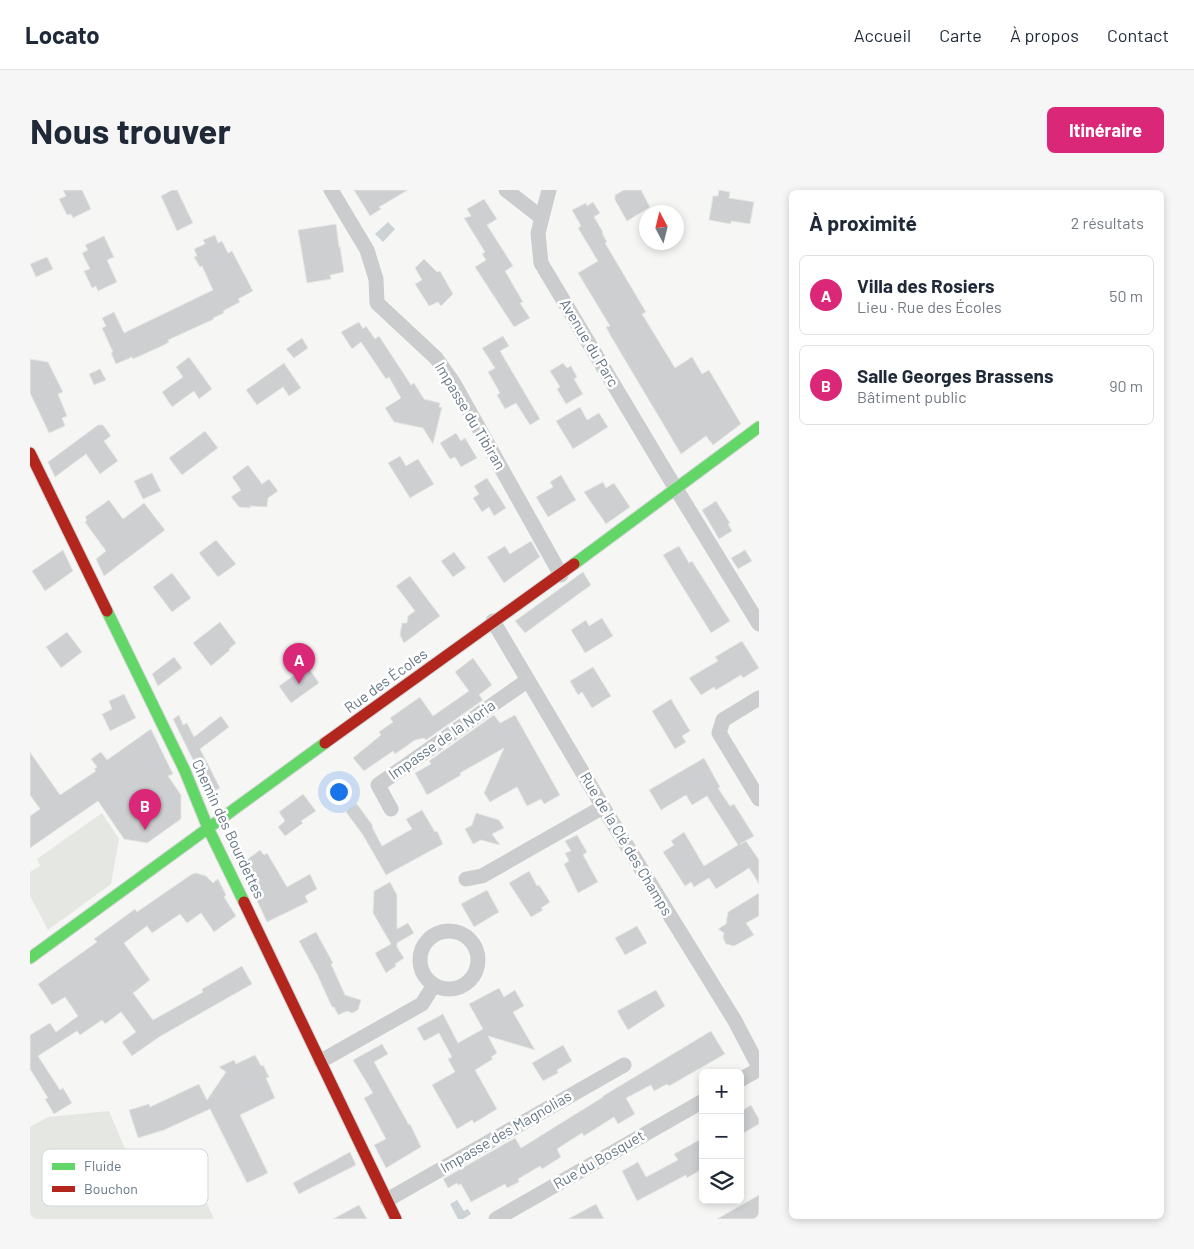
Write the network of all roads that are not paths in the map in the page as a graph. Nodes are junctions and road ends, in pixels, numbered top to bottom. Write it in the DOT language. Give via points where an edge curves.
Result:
graph roads {
  1 [pos="331,190"];
  2 [pos="506,190"];
  3 [pos="549,190"];
  4 [pos="542,218"];
  5 [pos="759,427"];
  6 [pos="30,453"];
  7 [pos="675,488"];
  8 [pos="561,575"];
  9 [pos="493,621"];
  10 [pos="759,624"];
  11 [pos="528,680"];
  12 [pos="759,698"];
  13 [pos="759,799"];
  14 [pos="603,807"];
  15 [pos="391,809"];
  16 [pos="208,828"];
  17 [pos="466,879"];
  18 [pos="30,958"];
  19 [pos="434,985"];
  20 [pos="320,1061"];
  21 [pos="624,1065"];
  22 [pos="759,1068"];
  23 [pos="744,1077"];
  24 [pos="699,1103"];
  25 [pos="387,1200"];
  26 [pos="396,1219"];
  27 [pos="496,1219"];
  1 -- 8 [label="street, Impasse du Tibiran" via="366,250 376,279 376,303 436,358 453,382"];
  2 -- 4 [label="street"];
  3 -- 4 [label="street, Avenue du Parc"];
  4 -- 7 [label="street, Avenue du Parc" via="538,233 541,263"];
  5 -- 7 [label="street, Rue des Écoles"];
  6 -- 16 [label="street, Chemin des Bourdettes" via="185,771"];
  7 -- 8 [label="street, Rue des Écoles"];
  7 -- 10 [label="street, Avenue du Parc"];
  8 -- 9 [label="street, Rue des Écoles"];
  9 -- 11 [label="street, Rue de la Clé des Champs"];
  9 -- 16 [label="street, Rue des Écoles"];
  11 -- 14 [label="street, Rue de la Clé des Champs"];
  11 -- 15 [label="street, Impasse de la Noria" via="378,784"];
  12 -- 13 [label="street" via="723,720 719,733"];
  14 -- 17 [label="street" via="482,876"];
  14 -- 22 [label="street, Rue de la Clé des Champs" via="735,1021"];
  16 -- 18 [label="street, Rue des Écoles"];
  16 -- 20 [label="street, Chemin des Bourdettes"];
  19 -- 20 [label="street" via="422,1004"];
  20 -- 25 [label="street, Chemin des Bourdettes"];
  21 -- 25 [label="street, Impasse des Magnolias"];
  22 -- 23 [label="street"];
  24 -- 27 [label="street, Rue du Bosquet"];
  25 -- 26 [label="street, Chemin des Bourdettes"];
}
